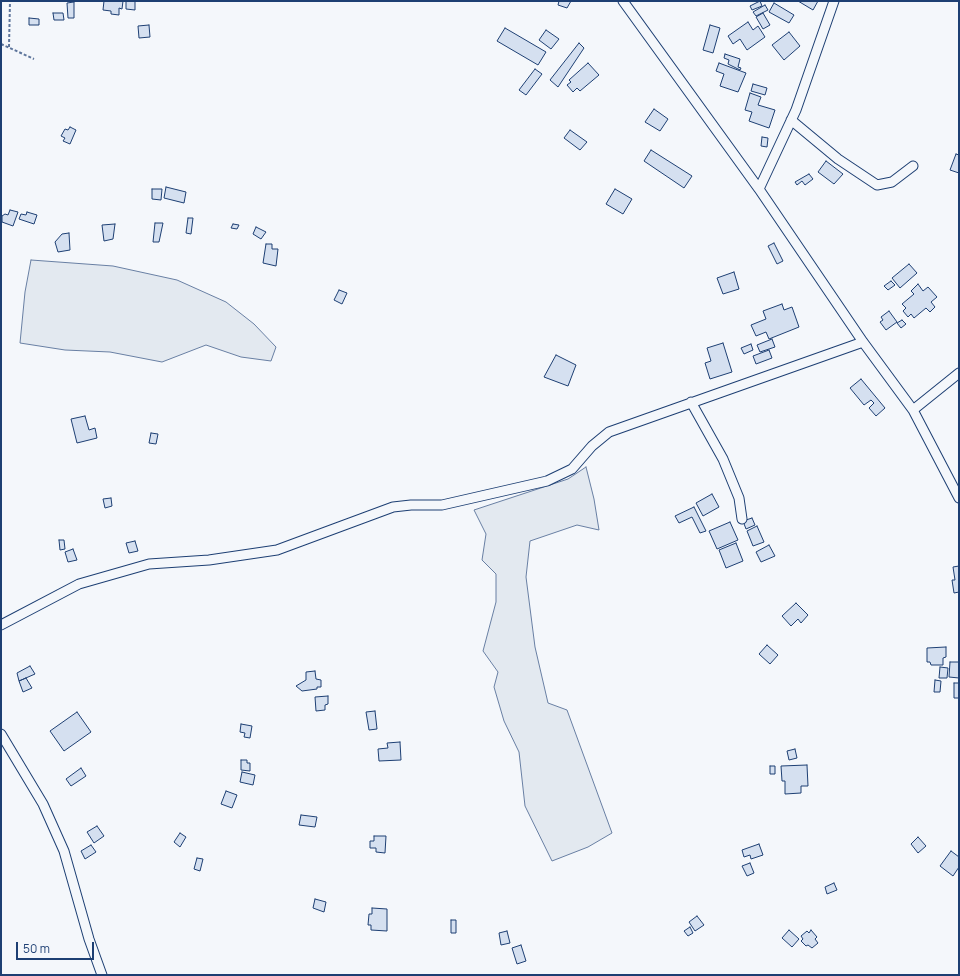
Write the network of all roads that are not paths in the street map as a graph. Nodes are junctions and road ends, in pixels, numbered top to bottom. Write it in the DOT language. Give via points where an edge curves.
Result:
graph roads {
  1 [pos="623,1"];
  2 [pos="834,1"];
  3 [pos="791,120"];
  4 [pos="913,166"];
  5 [pos="758,190"];
  6 [pos="863,342"];
  7 [pos="959,373"];
  8 [pos="691,402"];
  9 [pos="913,410"];
  10 [pos="959,498"];
  11 [pos="742,519"];
  12 [pos="1,625"];
  13 [pos="1,734"];
  14 [pos="102,975"];
  1 -- 5 [label="street"];
  2 -- 3 [label="street"];
  3 -- 4 [label="street" via="838,159 877,185 892,182"];
  3 -- 5 [label="street"];
  5 -- 6 [label="street"];
  6 -- 8 [label="street"];
  6 -- 9 [label="street"];
  7 -- 9 [label="street"];
  8 -- 11 [label="street" via="723,459 739,498"];
  8 -- 12 [label="street" via="609,432 592,446 572,469 547,481 442,506 393,507 277,550 209,560 149,564 79,584"];
  9 -- 10 [label="street"];
  13 -- 14 [label="street" via="43,804 64,850"];
}
